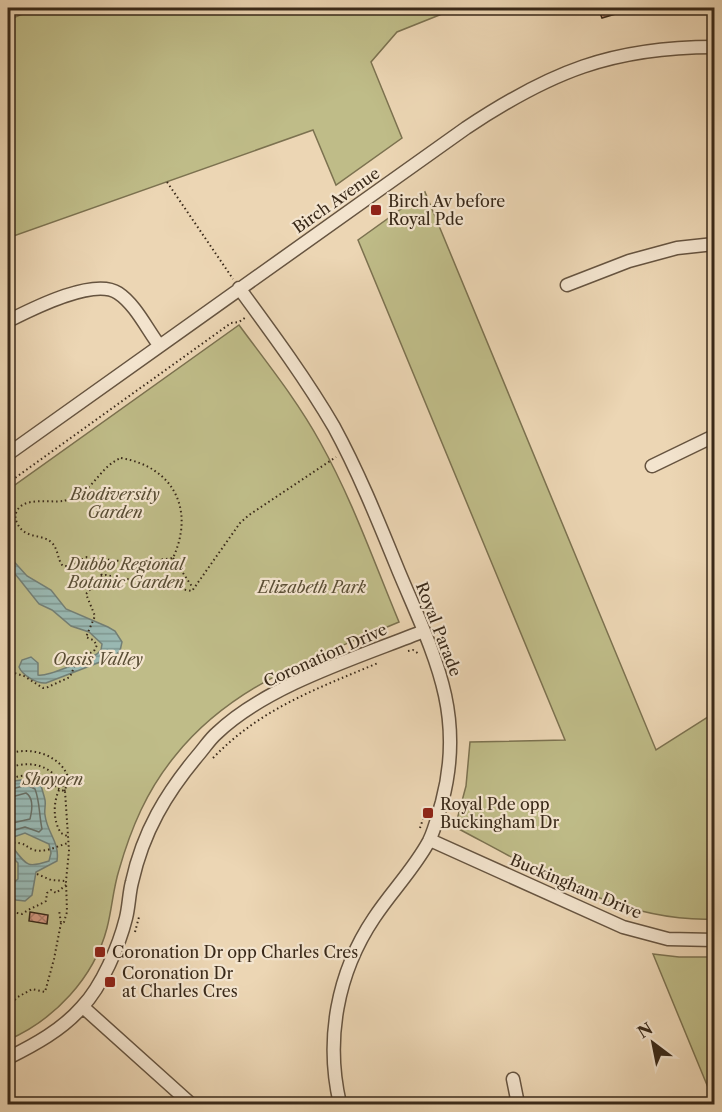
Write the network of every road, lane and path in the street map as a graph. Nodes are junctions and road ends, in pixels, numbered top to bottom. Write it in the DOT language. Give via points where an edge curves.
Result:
graph roads {
  1 [pos="714,47"];
  2 [pos="167,182"];
  3 [pos="714,244"];
  4 [pos="567,285"];
  5 [pos="239,288"];
  6 [pos="255,311"];
  7 [pos="8,321"];
  8 [pos="159,345"];
  9 [pos="714,436"];
  10 [pos="346,451"];
  11 [pos="8,454"];
  12 [pos="652,466"];
  13 [pos="8,483"];
  14 [pos="95,557"];
  15 [pos="173,558"];
  16 [pos="102,576"];
  17 [pos="194,589"];
  18 [pos="424,631"];
  19 [pos="404,652"];
  20 [pos="384,660"];
  21 [pos="423,663"];
  22 [pos="8,676"];
  23 [pos="8,754"];
  24 [pos="213,758"];
  25 [pos="8,768"];
  26 [pos="8,780"];
  27 [pos="59,790"];
  28 [pos="65,791"];
  29 [pos="426,812"];
  30 [pos="420,831"];
  31 [pos="67,836"];
  32 [pos="430,840"];
  33 [pos="68,843"];
  34 [pos="8,848"];
  35 [pos="37,874"];
  36 [pos="66,881"];
  37 [pos="66,885"];
  38 [pos="59,910"];
  39 [pos="8,911"];
  40 [pos="140,914"];
  41 [pos="61,923"];
  42 [pos="135,933"];
  43 [pos="714,940"];
  44 [pos="8,1006"];
  45 [pos="83,1007"];
  46 [pos="8,1058"];
  47 [pos="513,1079"];
  48 [pos="191,1104"];
  49 [pos="340,1104"];
  50 [pos="518,1104"];
  1 -- 5 [label="street, Birch Avenue" via="631,53 565,72 531,88 466,128"];
  2 -- 5 [label="path"];
  3 -- 4 [label="street" via="677,248 629,261"];
  5 -- 6 [label="street, Royal Parade"];
  5 -- 8 [label="street, Birch Avenue"];
  6 -- 10 [label="street, Royal Parade" via="316,399"];
  6 -- 13 [label="path" via="231,323"];
  7 -- 8 [label="street" via="90,289 109,289 125,298"];
  8 -- 11 [label="street, Birch Avenue"];
  9 -- 12 [label="street"];
  10 -- 17 [label="path" via="249,515"];
  10 -- 18 [label="street, Royal Parade"];
  14 -- 15 [label="path" via="136,563"];
  14 -- 15 [label="path" via="87,556 63,566 50,540 29,536 21,529 15,520 16,512 31,502 65,501 81,494 112,462 121,458 148,466 169,482 183,527"];
  14 -- 16 [label="path"];
  15 -- 17 [label="path"];
  16 -- 17 [label="path"];
  16 -- 22 [label="path" via="86,594 95,612 86,637 97,645 77,660 70,677 43,687 24,676 11,672"];
  18 -- 32 [label="street, Royal Parade" via="446,692 451,750 447,782"];
  18 -- 45 [label="street, Coronation Drive" via="298,682 255,704 217,733 176,782 148,831 115,951"];
  19 -- 21 [label="path" via="418,652"];
  20 -- 24 [label="path" via="264,714"];
  23 -- 28 [label="path" via="28,751 50,757 67,773"];
  25 -- 28 [label="path" via="28,763 43,766 59,778"];
  26 -- 27 [label="path" via="34,776"];
  27 -- 28 [label="path"];
  27 -- 31 [label="path" via="55,820 58,830"];
  28 -- 31 [label="path"];
  29 -- 30 [label="path"];
  31 -- 33 [label="path"];
  32 -- 43 [label="street, Buckingham Drive" via="623,927 668,939"];
  32 -- 49 [label="street, Royal Parade" via="374,917 356,946 345,975 333,1034"];
  33 -- 34 [label="path" via="49,850 33,850 20,842"];
  33 -- 36 [label="path"];
  35 -- 36 [label="path"];
  36 -- 37 [label="path"];
  37 -- 39 [label="path" via="56,893 51,890 46,901 22,914"];
  37 -- 41 [label="path" via="67,912"];
  38 -- 41 [label="path"];
  40 -- 42 [label="path"];
  41 -- 44 [label="path" via="45,992 32,989"];
  45 -- 46 [label="street, Coronation Drive" via="44,1039"];
  45 -- 48 [label="street"];
  47 -- 50 [label="street"];
}
